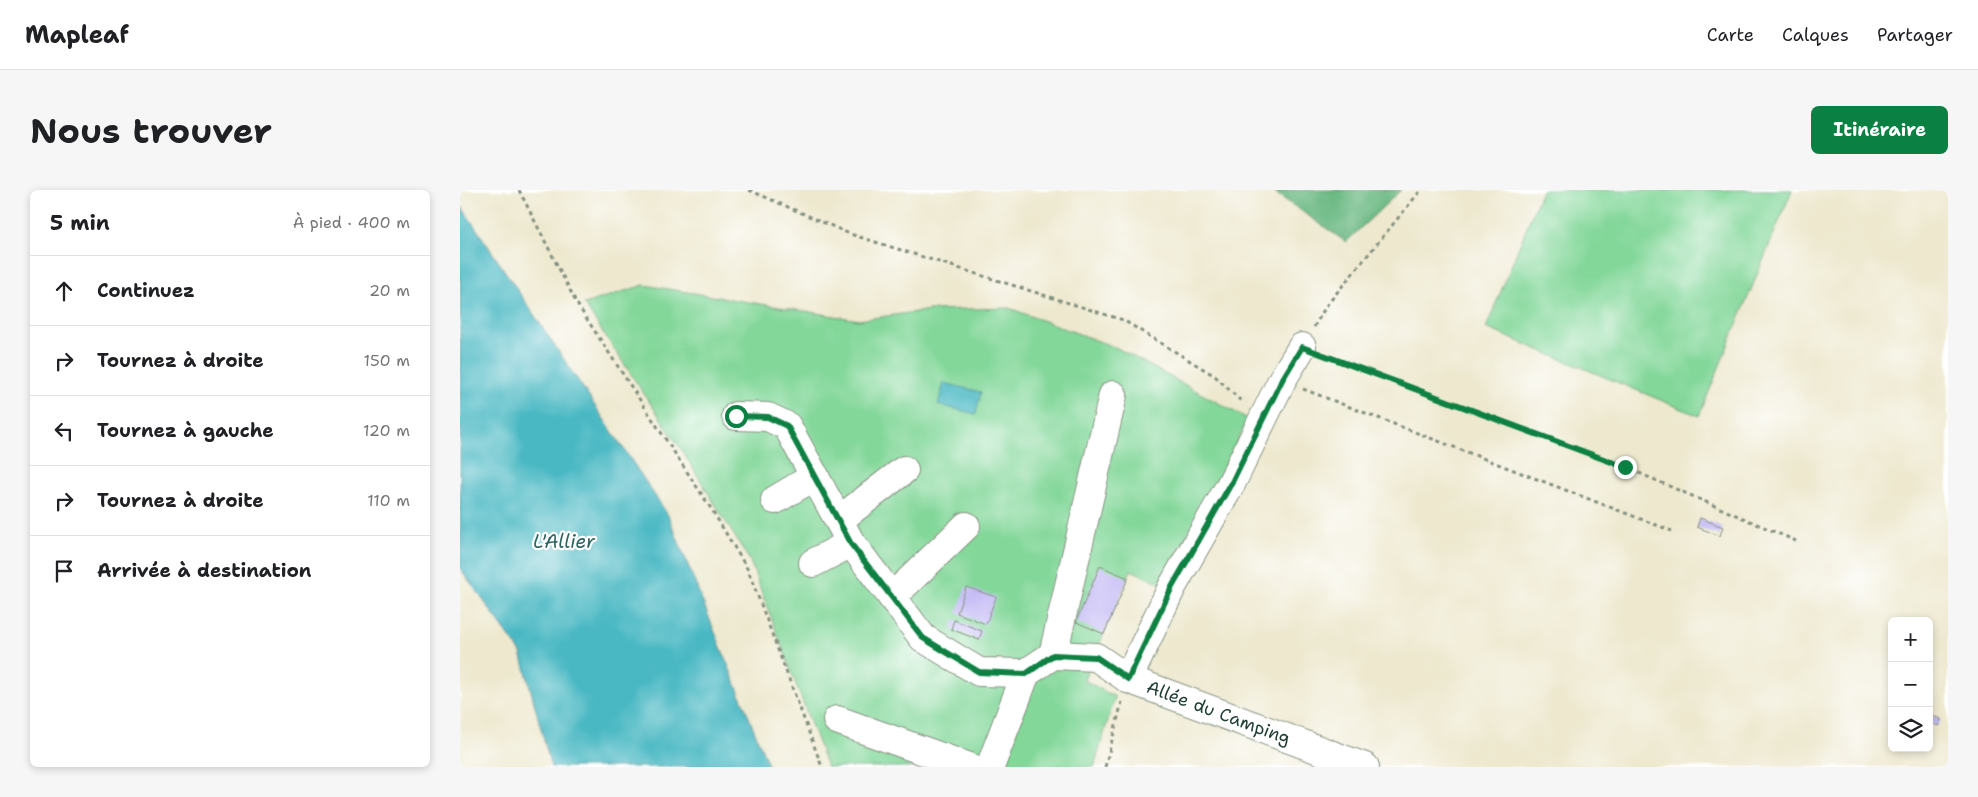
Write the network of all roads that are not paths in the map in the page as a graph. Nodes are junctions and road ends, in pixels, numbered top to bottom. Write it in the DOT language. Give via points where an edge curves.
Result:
graph roads {
  1 [pos="1302,347"];
  2 [pos="1113,395"];
  3 [pos="736,416"];
  4 [pos="904,470"];
  5 [pos="814,476"];
  6 [pos="775,500"];
  7 [pos="966,526"];
  8 [pos="845,532"];
  9 [pos="813,563"];
  10 [pos="892,597"];
  11 [pos="1053,655"];
  12 [pos="1026,674"];
  13 [pos="1128,679"];
  14 [pos="837,720"];
  15 [pos="969,767"];
  16 [pos="990,767"];
  17 [pos="1364,767"];
  1 -- 13 [label="street" via="1282,380 1232,482 1172,587"];
  2 -- 11 [label="street"];
  3 -- 5 [label="street" via="768,417 787,426"];
  4 -- 8 [label="street"];
  5 -- 6 [label="street"];
  5 -- 8 [label="street"];
  7 -- 10 [label="street"];
  8 -- 9 [label="street"];
  8 -- 10 [label="street"];
  10 -- 12 [label="street" via="923,638 979,672"];
  11 -- 12 [label="street"];
  11 -- 13 [label="street, Allée du Camping" via="1096,657"];
  12 -- 16 [label="street"];
  13 -- 17 [label="street, Allée du Camping"];
  14 -- 15 [label="street"];
}
